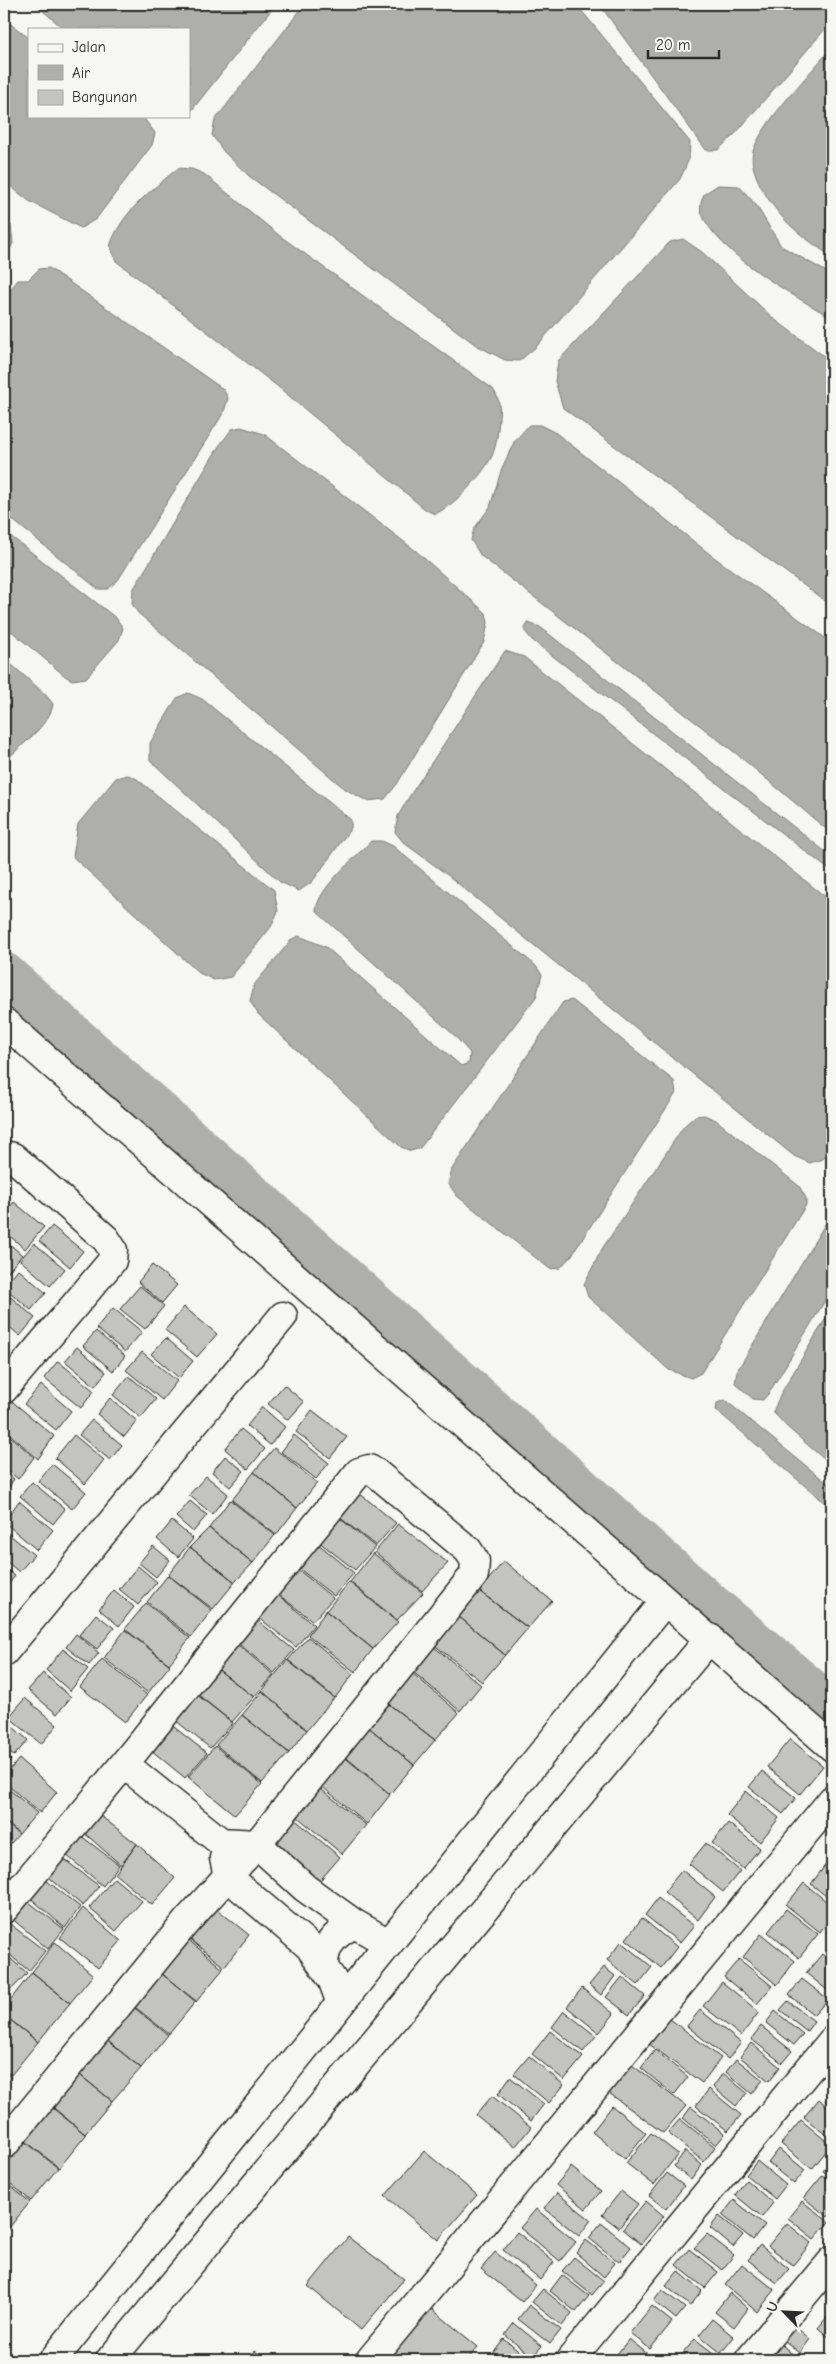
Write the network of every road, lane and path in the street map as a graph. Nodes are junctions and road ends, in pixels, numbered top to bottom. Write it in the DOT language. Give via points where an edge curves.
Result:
graph roads {
  1 [pos="4,1022"];
  2 [pos="4,1155"];
  3 [pos="283,1316"];
  4 [pos="4,1389"];
  5 [pos="665,1602"];
  6 [pos="710,1638"];
  7 [pos="4,1652"];
  8 [pos="832,1747"];
  9 [pos="124,1764"];
  10 [pos="832,1800"];
  11 [pos="221,1842"];
  12 [pos="257,1844"];
  13 [pos="228,1876"];
  14 [pos="4,1909"];
  15 [pos="355,1924"];
  16 [pos="388,1943"];
  17 [pos="324,1965"];
  18 [pos="340,2001"];
  19 [pos="832,2041"];
  20 [pos="4,2145"];
  21 [pos="832,2261"];
  22 [pos="53,2360"];
  23 [pos="110,2360"];
  24 [pos="370,2360"];
  25 [pos="570,2360"];
  26 [pos="749,2360"];
  1 -- 5 [label="street"];
  2 -- 4 [label="street" via="13,1157 106,1239 113,1250 112,1261"];
  3 -- 7 [label="street"];
  5 -- 6 [label="street"];
  5 -- 16 [label="street"];
  6 -- 8 [label="street"];
  6 -- 23 [label="street"];
  9 -- 11 [label="street"];
  9 -- 12 [label="street" via="359,1472 368,1469 376,1473 468,1550 475,1561 474,1574"];
  9 -- 14 [label="street"];
  10 -- 24 [label="street"];
  11 -- 12 [label="street"];
  11 -- 13 [label="street"];
  12 -- 13 [label="street"];
  12 -- 15 [label="street" via="305,1888"];
  13 -- 17 [label="street" via="309,1946"];
  13 -- 20 [label="street" via="186,1922"];
  15 -- 16 [label="street"];
  15 -- 17 [label="street" via="331,1940"];
  16 -- 18 [label="street"];
  17 -- 18 [label="street"];
  18 -- 22 [label="street"];
  19 -- 25 [label="street"];
  21 -- 26 [label="street"];
}
